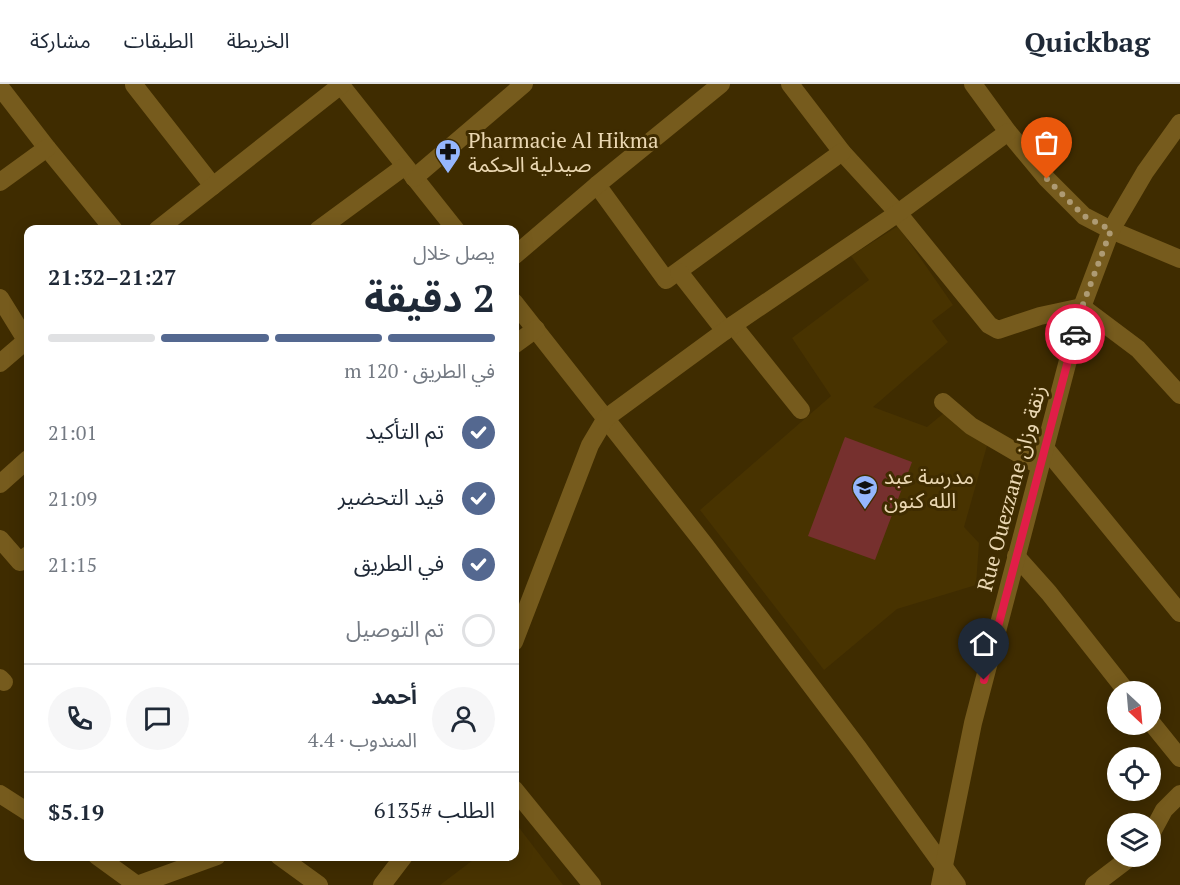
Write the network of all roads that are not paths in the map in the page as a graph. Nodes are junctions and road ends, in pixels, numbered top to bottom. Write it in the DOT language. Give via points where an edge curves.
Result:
graph roads {
  1 [pos="524,84"];
  2 [pos="721,84"];
  3 [pos="790,84"];
  4 [pos="973,84"];
  5 [pos="134,85"];
  6 [pos="341,85"];
  7 [pos="0,87"];
  8 [pos="1180,123"];
  9 [pos="1008,132"];
  10 [pos="47,148"];
  11 [pos="842,152"];
  12 [pos="409,172"];
  13 [pos="0,182"];
  14 [pos="597,185"];
  15 [pos="213,186"];
  16 [pos="898,213"];
  17 [pos="110,225"];
  18 [pos="163,225"];
  19 [pos="326,225"];
  20 [pos="445,225"];
  21 [pos="1111,230"];
  22 [pos="519,252"];
  23 [pos="1180,259"];
  24 [pos="679,272"];
  25 [pos="0,298"];
  26 [pos="1082,307"];
  27 [pos="519,308"];
  28 [pos="729,328"];
  29 [pos="536,329"];
  30 [pos="24,334"];
  31 [pos="519,341"];
  32 [pos="24,343"];
  33 [pos="0,363"];
  34 [pos="1180,395"];
  35 [pos="943,402"];
  36 [pos="801,410"];
  37 [pos="606,418"];
  38 [pos="1045,448"];
  39 [pos="24,463"];
  40 [pos="1040,466"];
  41 [pos="0,484"];
  42 [pos="0,539"];
  43 [pos="1016,556"];
  44 [pos="24,561"];
  45 [pos="1180,613"];
  46 [pos="519,629"];
  47 [pos="1118,681"];
  48 [pos="1161,735"];
  49 [pos="1180,759"];
  50 [pos="0,794"];
  51 [pos="1180,794"];
  52 [pos="519,795"];
  53 [pos="24,809"];
  54 [pos="1161,816"];
  55 [pos="104,861"];
  56 [pos="203,861"];
  57 [pos="286,861"];
  58 [pos="400,861"];
  59 [pos="1118,867"];
  60 [pos="942,876"];
  61 [pos="137,885"];
  62 [pos="319,885"];
  63 [pos="382,885"];
  64 [pos="592,885"];
  65 [pos="957,885"];
  66 [pos="1094,885"];
  1 -- 12 [label="street"];
  2 -- 14 [label="street"];
  3 -- 11 [label="street"];
  4 -- 9 [label="street"];
  5 -- 15 [label="street"];
  6 -- 12 [label="street"];
  6 -- 15 [label="street"];
  7 -- 10 [label="street"];
  8 -- 21 [label="street, Rue Ouezzane زنقة وزان"];
  9 -- 16 [label="street"];
  9 -- 21 [label="street" via="1084,216"];
  10 -- 13 [label="street"];
  10 -- 17 [label="street"];
  11 -- 16 [label="street"];
  11 -- 24 [label="street"];
  12 -- 19 [label="street"];
  12 -- 20 [label="street"];
  14 -- 22 [label="street"];
  14 -- 24 [label="street" via="663,278 670,279"];
  15 -- 18 [label="street"];
  16 -- 26 [label="street" via="994,329"];
  16 -- 28 [label="street"];
  21 -- 23 [label="street"];
  21 -- 26 [label="street, Rue Ouezzane زنقة وزان"];
  24 -- 28 [label="street"];
  25 -- 30 [label="street"];
  26 -- 34 [label="street" via="1138,350"];
  26 -- 38 [label="street, Rue Ouezzane زنقة وزان"];
  27 -- 29 [label="street"];
  28 -- 36 [label="street"];
  28 -- 37 [label="street"];
  29 -- 31 [label="street"];
  29 -- 37 [label="street"];
  32 -- 33 [label="street"];
  35 -- 40 [label="street" via="971,426"];
  37 -- 46 [label="street" via="590,445"];
  37 -- 60 [label="street" via="753,607"];
  38 -- 40 [label="street, Rue Ouezzane زنقة وزان"];
  38 -- 45 [label="street"];
  39 -- 41 [label="street"];
  40 -- 43 [label="street, Rue Ouezzane زنقة وزان"];
  42 -- 44 [label="street"];
  43 -- 47 [label="street"];
  43 -- 60 [label="street, Rue Ouezzane زنقة وزان" via="973,723"];
  48 -- 49 [label="street"];
  50 -- 53 [label="street"];
  51 -- 54 [label="street"];
  52 -- 64 [label="street"];
  55 -- 61 [label="street"];
  56 -- 61 [label="street"];
  57 -- 62 [label="street"];
  58 -- 63 [label="street"];
  59 -- 66 [label="street"];
  60 -- 65 [label="street"];
}
